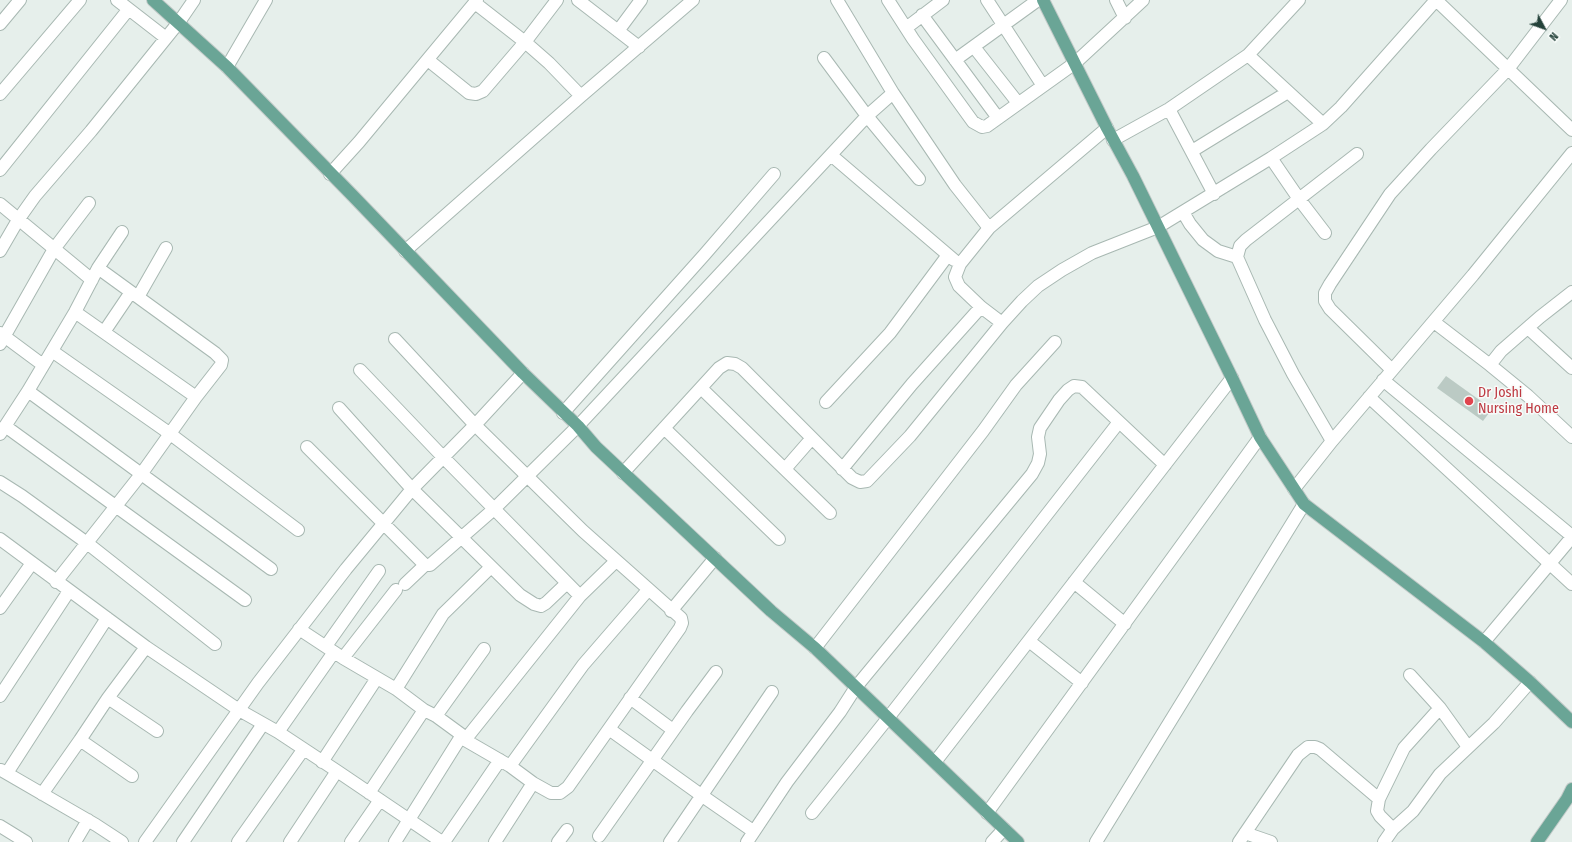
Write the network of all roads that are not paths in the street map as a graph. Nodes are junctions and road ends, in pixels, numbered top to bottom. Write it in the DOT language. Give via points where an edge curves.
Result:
graph roads {
  1 [pos="20,0"];
  2 [pos="80,0"];
  3 [pos="117,0"];
  4 [pos="153,0"];
  5 [pos="194,0"];
  6 [pos="266,0"];
  7 [pos="557,0"];
  8 [pos="578,0"];
  9 [pos="640,0"];
  10 [pos="693,0"];
  11 [pos="837,0"];
  12 [pos="888,0"];
  13 [pos="943,0"];
  14 [pos="987,0"];
  15 [pos="1038,0"];
  16 [pos="1043,0"];
  17 [pos="1116,0"];
  18 [pos="1143,0"];
  19 [pos="1299,0"];
  20 [pos="1436,0"];
  21 [pos="1561,0"];
  22 [pos="476,2"];
  23 [pos="128,10"];
  24 [pos="922,16"];
  25 [pos="1125,18"];
  26 [pos="179,22"];
  27 [pos="0,24"];
  28 [pos="1003,25"];
  29 [pos="906,28"];
  30 [pos="618,31"];
  31 [pos="166,38"];
  32 [pos="525,42"];
  33 [pos="638,47"];
  34 [pos="974,47"];
  35 [pos="1248,55"];
  36 [pos="824,58"];
  37 [pos="428,60"];
  38 [pos="955,60"];
  39 [pos="1075,63"];
  40 [pos="226,67"];
  41 [pos="1508,69"];
  42 [pos="1043,86"];
  43 [pos="1288,92"];
  44 [pos="893,93"];
  45 [pos="0,94"];
  46 [pos="581,96"];
  47 [pos="1018,104"];
  48 [pos="1169,109"];
  49 [pos="867,116"];
  50 [pos="998,118"];
  51 [pos="1323,124"];
  52 [pos="1107,128"];
  53 [pos="1572,130"];
  54 [pos="1113,140"];
  55 [pos="1192,151"];
  56 [pos="1572,153"];
  57 [pos="1357,154"];
  58 [pos="831,155"];
  59 [pos="1271,158"];
  60 [pos="0,170"];
  61 [pos="330,174"];
  62 [pos="774,174"];
  63 [pos="919,179"];
  64 [pos="1214,194"];
  65 [pos="1299,199"];
  66 [pos="89,203"];
  67 [pos="0,204"];
  68 [pos="1183,212"];
  69 [pos="18,220"];
  70 [pos="1158,227"];
  71 [pos="989,228"];
  72 [pos="122,232"];
  73 [pos="1325,233"];
  74 [pos="166,248"];
  75 [pos="54,249"];
  76 [pos="405,250"];
  77 [pos="0,251"];
  78 [pos="948,255"];
  79 [pos="1237,257"];
  80 [pos="960,264"];
  81 [pos="98,268"];
  82 [pos="92,280"];
  83 [pos="1572,292"];
  84 [pos="135,294"];
  85 [pos="981,307"];
  86 [pos="75,312"];
  87 [pos="1434,322"];
  88 [pos="1002,323"];
  89 [pos="1528,328"];
  90 [pos="104,332"];
  91 [pos="2,338"];
  92 [pos="395,339"];
  93 [pos="1055,342"];
  94 [pos="52,351"];
  95 [pos="1490,365"];
  96 [pos="43,366"];
  97 [pos="1572,368"];
  98 [pos="360,370"];
  99 [pos="1392,370"];
  100 [pos="523,373"];
  101 [pos="1232,378"];
  102 [pos="1384,380"];
  103 [pos="701,388"];
  104 [pos="28,391"];
  105 [pos="196,397"];
  106 [pos="1369,397"];
  107 [pos="826,402"];
  108 [pos="339,408"];
  109 [pos="563,413"];
  110 [pos="1119,422"];
  111 [pos="475,425"];
  112 [pos="578,426"];
  113 [pos="664,428"];
  114 [pos="2,430"];
  115 [pos="170,433"];
  116 [pos="1260,437"];
  117 [pos="1572,437"];
  118 [pos="812,438"];
  119 [pos="1332,441"];
  120 [pos="307,447"];
  121 [pos="443,457"];
  122 [pos="1165,465"];
  123 [pos="785,469"];
  124 [pos="842,469"];
  125 [pos="142,473"];
  126 [pos="623,473"];
  127 [pos="527,476"];
  128 [pos="0,482"];
  129 [pos="412,489"];
  130 [pos="1294,489"];
  131 [pos="1304,504"];
  132 [pos="114,506"];
  133 [pos="494,509"];
  134 [pos="830,513"];
  135 [pos="383,524"];
  136 [pos="298,530"];
  137 [pos="462,538"];
  138 [pos="0,539"];
  139 [pos="779,539"];
  140 [pos="1570,542"];
  141 [pos="87,543"];
  142 [pos="715,558"];
  143 [pos="616,561"];
  144 [pos="32,563"];
  145 [pos="1550,564"];
  146 [pos="425,565"];
  147 [pos="491,567"];
  148 [pos="271,569"];
  149 [pos="380,571"];
  150 [pos="56,582"];
  151 [pos="1074,582"];
  152 [pos="567,583"];
  153 [pos="1572,584"];
  154 [pos="648,590"];
  155 [pos="69,592"];
  156 [pos="580,596"];
  157 [pos="245,600"];
  158 [pos="0,608"];
  159 [pos="672,611"];
  160 [pos="107,618"];
  161 [pos="1125,624"];
  162 [pos="299,629"];
  163 [pos="1029,641"];
  164 [pos="1484,642"];
  165 [pos="215,644"];
  166 [pos="146,647"];
  167 [pos="815,648"];
  168 [pos="484,649"];
  169 [pos="334,652"];
  170 [pos="716,672"];
  171 [pos="1410,675"];
  172 [pos="377,678"];
  173 [pos="1530,682"];
  174 [pos="1082,683"];
  175 [pos="856,687"];
  176 [pos="396,689"];
  177 [pos="772,692"];
  178 [pos="0,696"];
  179 [pos="108,698"];
  180 [pos="630,698"];
  181 [pos="1440,708"];
  182 [pos="239,710"];
  183 [pos="424,710"];
  184 [pos="436,716"];
  185 [pos="888,718"];
  186 [pos="1572,722"];
  187 [pos="263,724"];
  188 [pos="609,729"];
  189 [pos="673,730"];
  190 [pos="157,731"];
  191 [pos="278,732"];
  192 [pos="463,738"];
  193 [pos="80,740"];
  194 [pos="1468,747"];
  195 [pos="303,750"];
  196 [pos="652,761"];
  197 [pos="322,762"];
  198 [pos="935,762"];
  199 [pos="505,763"];
  200 [pos="4,771"];
  201 [pos="337,771"];
  202 [pos="132,776"];
  203 [pos="533,783"];
  204 [pos="369,793"];
  205 [pos="42,794"];
  206 [pos="701,796"];
  207 [pos="1570,796"];
  208 [pos="1379,799"];
  209 [pos="380,800"];
  210 [pos="812,813"];
  211 [pos="987,813"];
  212 [pos="409,820"];
  213 [pos="92,822"];
  214 [pos="0,826"];
  215 [pos="1004,829"];
  216 [pos="567,830"];
  217 [pos="1393,830"];
  218 [pos="753,831"];
  219 [pos="599,836"];
  220 [pos="1242,838"];
  221 [pos="26,842"];
  222 [pos="74,842"];
  223 [pos="122,842"];
  224 [pos="145,842"];
  225 [pos="183,842"];
  226 [pos="238,842"];
  227 [pos="290,842"];
  228 [pos="351,842"];
  229 [pos="394,842"];
  230 [pos="443,842"];
  231 [pos="495,842"];
  232 [pos="558,842"];
  233 [pos="670,842"];
  234 [pos="747,842"];
  235 [pos="992,842"];
  236 [pos="1018,842"];
  237 [pos="1096,842"];
  238 [pos="1271,842"];
  239 [pos="1384,842"];
  240 [pos="1537,842"];
  1 -- 27 [label="street"];
  2 -- 45 [label="street"];
  3 -- 23 [label="street"];
  4 -- 26 [label="main road"];
  5 -- 26 [label="street"];
  6 -- 40 [label="street"];
  7 -- 32 [label="street"];
  8 -- 30 [label="street"];
  9 -- 30 [label="street"];
  10 -- 33 [label="street"];
  11 -- 44 [label="street"];
  12 -- 29 [label="street"];
  13 -- 24 [label="street"];
  14 -- 28 [label="street"];
  15 -- 28 [label="street"];
  16 -- 39 [label="main road"];
  17 -- 25 [label="street"];
  18 -- 25 [label="street"];
  19 -- 35 [label="street"];
  20 -- 41 [label="street"];
  20 -- 51 [label="street"];
  21 -- 41 [label="street"];
  22 -- 32 [label="street"];
  22 -- 37 [label="street"];
  23 -- 31 [label="street"];
  23 -- 60 [label="street"];
  24 -- 29 [label="street"];
  24 -- 38 [label="street"];
  25 -- 39 [label="street"];
  26 -- 31 [label="street"];
  26 -- 40 [label="main road"];
  28 -- 34 [label="street"];
  28 -- 42 [label="street"];
  29 -- 50 [label="street" via="973,122 982,127"];
  30 -- 33 [label="street"];
  31 -- 69 [label="street" via="91,131 54,172"];
  32 -- 37 [label="street" via="483,91 476,94 469,93"];
  32 -- 46 [label="street"];
  33 -- 46 [label="street"];
  34 -- 38 [label="street"];
  34 -- 47 [label="street"];
  35 -- 43 [label="street"];
  35 -- 48 [label="street"];
  36 -- 49 [label="street"];
  37 -- 61 [label="street"];
  38 -- 50 [label="street"];
  39 -- 42 [label="street"];
  39 -- 52 [label="main road"];
  40 -- 61 [label="main road"];
  41 -- 53 [label="street"];
  41 -- 99 [label="street" via="1390,194 1325,293 1325,301 1330,309"];
  42 -- 47 [label="street"];
  43 -- 51 [label="street"];
  43 -- 55 [label="street"];
  44 -- 49 [label="street"];
  44 -- 71 [label="street" via="955,185"];
  46 -- 76 [label="street"];
  47 -- 50 [label="street"];
  48 -- 54 [label="street"];
  48 -- 55 [label="street"];
  49 -- 58 [label="street"];
  49 -- 63 [label="street"];
  51 -- 59 [label="street"];
  52 -- 54 [label="main road"];
  52 -- 71 [label="street"];
  54 -- 70 [label="main road"];
  55 -- 64 [label="street"];
  56 -- 87 [label="street"];
  57 -- 65 [label="street"];
  58 -- 78 [label="street"];
  58 -- 112 [label="street"];
  59 -- 64 [label="street"];
  59 -- 65 [label="street"];
  61 -- 76 [label="main road"];
  62 -- 109 [label="street"];
  64 -- 68 [label="street"];
  65 -- 73 [label="street"];
  65 -- 79 [label="street" via="1246,240 1240,246"];
  66 -- 75 [label="street"];
  67 -- 69 [label="street"];
  68 -- 70 [label="street"];
  68 -- 79 [label="street" via="1203,240 1218,251"];
  69 -- 75 [label="street"];
  69 -- 77 [label="street"];
  70 -- 88 [label="street" via="1092,253 1062,270 1038,286"];
  70 -- 101 [label="main road"];
  71 -- 80 [label="street"];
  72 -- 81 [label="street"];
  74 -- 84 [label="street"];
  75 -- 82 [label="street"];
  75 -- 91 [label="street"];
  76 -- 100 [label="main road"];
  78 -- 80 [label="street"];
  78 -- 107 [label="street" via="890,333"];
  79 -- 119 [label="street" via="1265,320"];
  80 -- 85 [label="street" via="955,277 959,286"];
  81 -- 82 [label="street"];
  81 -- 84 [label="street"];
  82 -- 86 [label="street"];
  83 -- 89 [label="street"];
  84 -- 90 [label="street"];
  84 -- 105 [label="street" via="222,360 221,365"];
  85 -- 88 [label="street"];
  85 -- 124 [label="street" via="912,384"];
  86 -- 90 [label="street"];
  86 -- 94 [label="street"];
  87 -- 95 [label="street"];
  87 -- 99 [label="street"];
  88 -- 124 [label="street" via="910,436 867,481 860,482"];
  89 -- 95 [label="street" via="1501,351"];
  89 -- 97 [label="street"];
  90 -- 105 [label="street"];
  91 -- 96 [label="street"];
  92 -- 111 [label="street"];
  93 -- 167 [label="street" via="1016,385"];
  94 -- 96 [label="street"];
  94 -- 115 [label="street"];
  95 -- 117 [label="street"];
  96 -- 104 [label="street"];
  98 -- 121 [label="street"];
  99 -- 102 [label="street"];
  100 -- 109 [label="main road"];
  100 -- 111 [label="street"];
  101 -- 116 [label="main road"];
  101 -- 122 [label="street"];
  102 -- 106 [label="street"];
  102 -- 140 [label="street"];
  103 -- 113 [label="street"];
  103 -- 118 [label="street" via="719,368 727,363 735,364"];
  103 -- 123 [label="street"];
  104 -- 114 [label="street"];
  104 -- 125 [label="street"];
  105 -- 115 [label="street"];
  106 -- 119 [label="street"];
  106 -- 145 [label="street"];
  108 -- 129 [label="street"];
  109 -- 112 [label="main road"];
  110 -- 122 [label="street"];
  110 -- 175 [label="street" via="1082,387 1074,386 1068,390 1040,428 1039,459 1032,474"];
  110 -- 185 [label="street"];
  111 -- 121 [label="street"];
  111 -- 127 [label="street"];
  112 -- 126 [label="main road"];
  112 -- 127 [label="street"];
  113 -- 126 [label="street"];
  113 -- 139 [label="street"];
  114 -- 132 [label="street"];
  115 -- 125 [label="street"];
  115 -- 136 [label="street"];
  116 -- 130 [label="main road"];
  116 -- 161 [label="street"];
  118 -- 123 [label="street"];
  118 -- 124 [label="street"];
  119 -- 130 [label="street"];
  120 -- 135 [label="street"];
  121 -- 129 [label="street"];
  121 -- 133 [label="street"];
  122 -- 151 [label="street"];
  123 -- 134 [label="street"];
  125 -- 132 [label="street"];
  125 -- 148 [label="street"];
  126 -- 142 [label="main road"];
  127 -- 133 [label="street"];
  127 -- 143 [label="street"];
  128 -- 141 [label="street"];
  129 -- 135 [label="street"];
  129 -- 137 [label="street"];
  130 -- 131 [label="main road"];
  131 -- 164 [label="main road"];
  131 -- 237 [label="street"];
  132 -- 141 [label="street"];
  132 -- 157 [label="street"];
  133 -- 137 [label="street"];
  133 -- 152 [label="street"];
  135 -- 146 [label="street"];
  135 -- 162 [label="street"];
  137 -- 146 [label="street" via="430,565"];
  137 -- 147 [label="street"];
  138 -- 144 [label="street"];
  140 -- 145 [label="street"];
  141 -- 150 [label="street"];
  141 -- 165 [label="street"];
  142 -- 159 [label="street"];
  142 -- 167 [label="main road"];
  143 -- 154 [label="street"];
  143 -- 156 [label="street"];
  144 -- 150 [label="street"];
  144 -- 158 [label="street"];
  145 -- 153 [label="street"];
  145 -- 164 [label="street"];
  146 -- 169 [label="street"];
  147 -- 152 [label="street" via="520,595 541,606"];
  147 -- 176 [label="street" via="443,614"];
  149 -- 169 [label="street"];
  150 -- 155 [label="street"];
  151 -- 161 [label="street"];
  151 -- 163 [label="street"];
  152 -- 156 [label="street"];
  154 -- 159 [label="street"];
  154 -- 199 [label="street"];
  155 -- 160 [label="street"];
  155 -- 178 [label="street"];
  156 -- 192 [label="street"];
  159 -- 180 [label="street" via="681,618 680,628"];
  160 -- 166 [label="street"];
  160 -- 200 [label="street"];
  161 -- 174 [label="street"];
  162 -- 169 [label="street"];
  162 -- 182 [label="street"];
  163 -- 174 [label="street"];
  163 -- 198 [label="street"];
  164 -- 173 [label="main road"];
  166 -- 179 [label="street"];
  166 -- 182 [label="street"];
  167 -- 175 [label="main road"];
  168 -- 184 [label="street"];
  169 -- 172 [label="street"];
  169 -- 191 [label="street"];
  170 -- 189 [label="street"];
  171 -- 181 [label="street"];
  172 -- 176 [label="street"];
  172 -- 197 [label="street"];
  173 -- 186 [label="main road"];
  173 -- 194 [label="street" via="1494,723"];
  174 -- 211 [label="street"];
  175 -- 185 [label="main road"];
  175 -- 218 [label="street"];
  176 -- 183 [label="street"];
  177 -- 206 [label="street"];
  179 -- 190 [label="street"];
  179 -- 193 [label="street"];
  180 -- 188 [label="street"];
  180 -- 189 [label="street"];
  181 -- 194 [label="street"];
  181 -- 208 [label="street" via="1404,748"];
  182 -- 187 [label="street"];
  182 -- 224 [label="street"];
  183 -- 184 [label="street"];
  183 -- 204 [label="street"];
  184 -- 192 [label="street"];
  185 -- 198 [label="main road"];
  185 -- 210 [label="street"];
  187 -- 191 [label="street"];
  187 -- 225 [label="street"];
  188 -- 196 [label="street"];
  188 -- 203 [label="street" via="568,787 560,793 552,793"];
  189 -- 196 [label="street"];
  191 -- 195 [label="street"];
  192 -- 199 [label="street"];
  192 -- 212 [label="street"];
  193 -- 202 [label="street"];
  193 -- 205 [label="street"];
  194 -- 217 [label="street" via="1440,774 1408,817"];
  195 -- 197 [label="street"];
  195 -- 226 [label="street"];
  196 -- 206 [label="street"];
  196 -- 219 [label="street"];
  197 -- 201 [label="street"];
  198 -- 211 [label="main road"];
  199 -- 203 [label="street"];
  199 -- 230 [label="street"];
  200 -- 205 [label="street"];
  201 -- 204 [label="street"];
  201 -- 227 [label="street"];
  203 -- 231 [label="street"];
  204 -- 209 [label="street"];
  205 -- 213 [label="street"];
  206 -- 218 [label="street"];
  206 -- 233 [label="street"];
  207 -- 240 [label="main road"];
  208 -- 217 [label="street" via="1377,811"];
  208 -- 220 [label="street" via="1320,749 1308,747 1298,755"];
  209 -- 212 [label="street"];
  209 -- 228 [label="street"];
  211 -- 215 [label="main road"];
  212 -- 229 [label="street"];
  212 -- 230 [label="street"];
  213 -- 222 [label="street"];
  213 -- 223 [label="street"];
  214 -- 221 [label="street"];
  215 -- 235 [label="street"];
  215 -- 236 [label="main road"];
  216 -- 232 [label="street"];
  217 -- 239 [label="street"];
  218 -- 234 [label="street"];
  220 -- 238 [label="street"];
}
